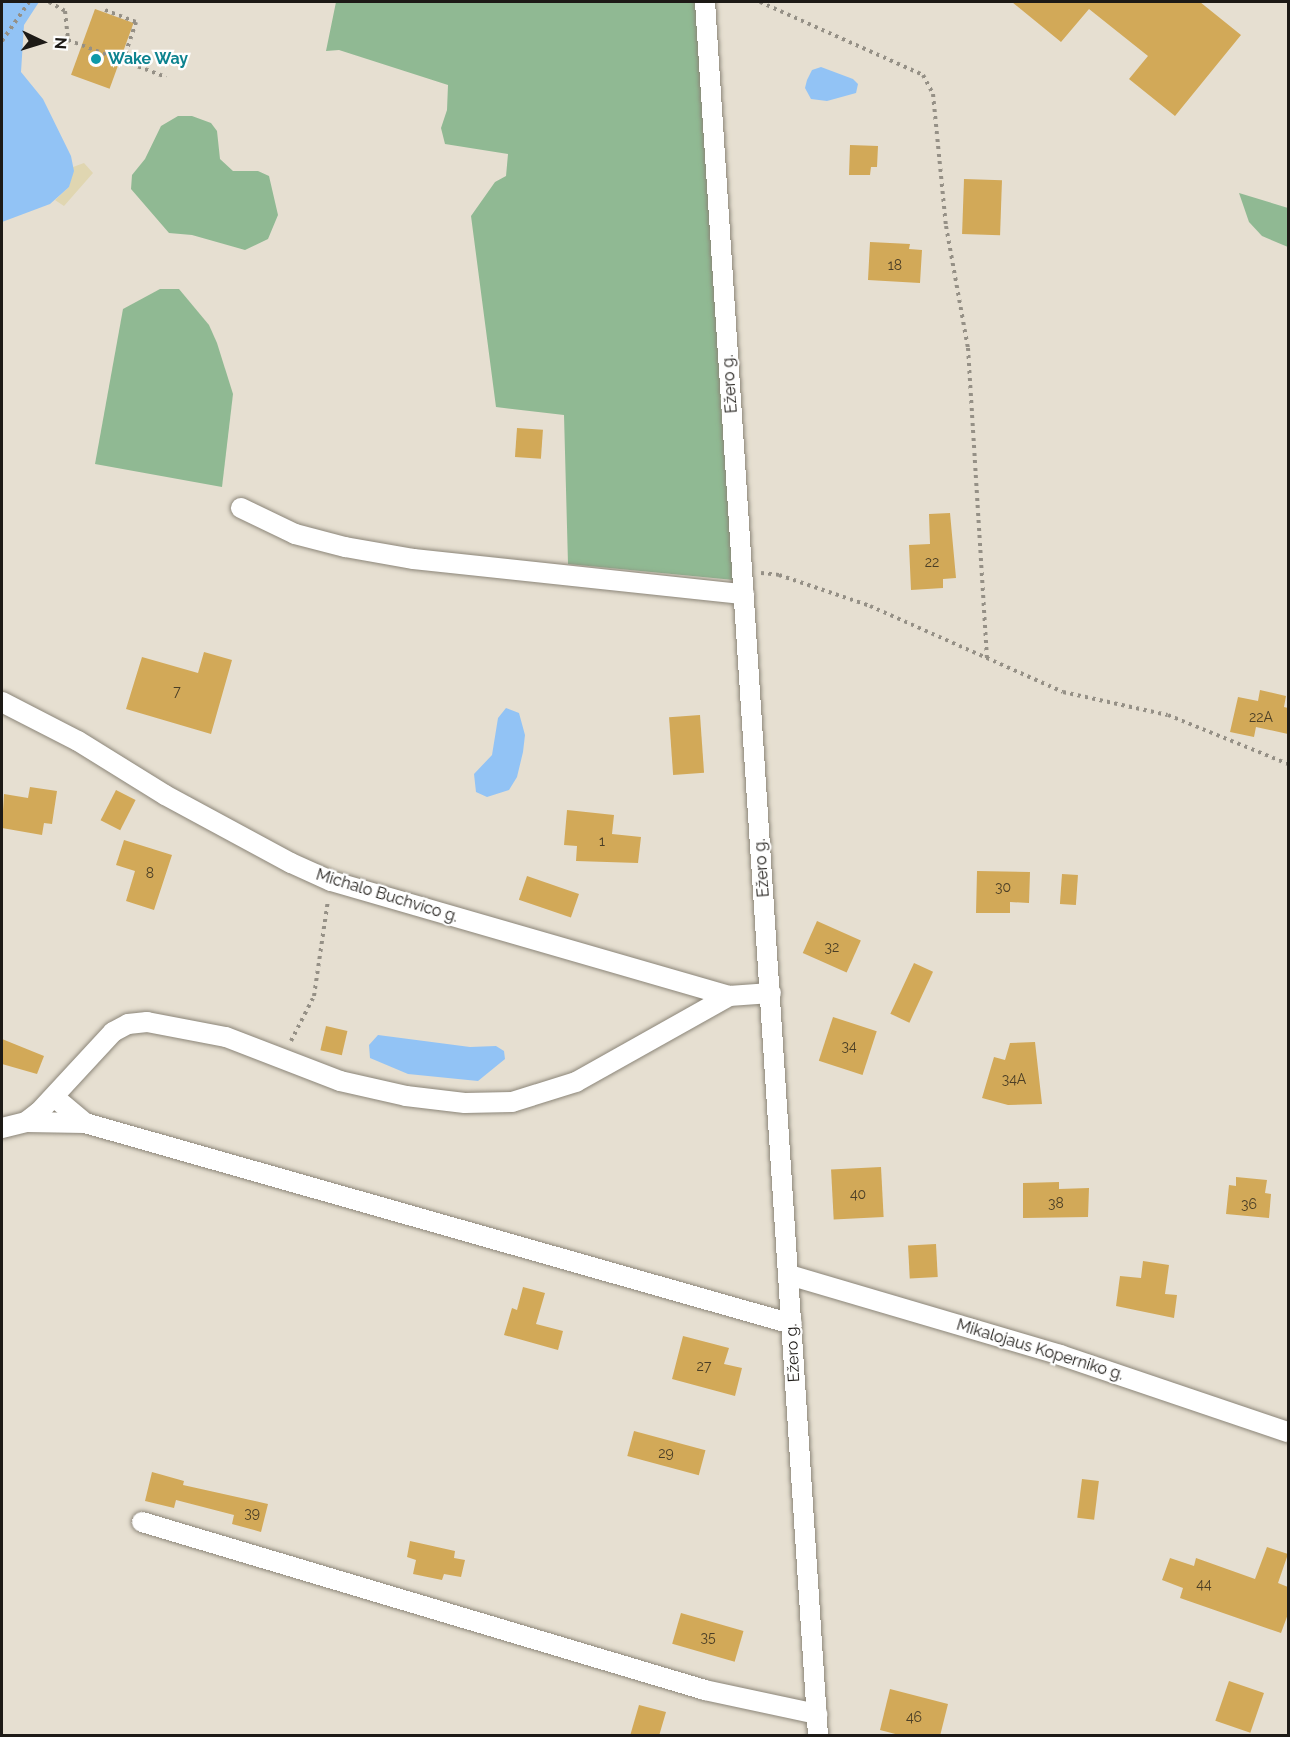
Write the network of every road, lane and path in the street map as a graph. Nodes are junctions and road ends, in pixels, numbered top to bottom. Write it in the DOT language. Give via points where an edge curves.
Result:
graph roads {
  1 [pos="29,2"];
  2 [pos="49,2"];
  3 [pos="705,2"];
  4 [pos="760,2"];
  5 [pos="105,10"];
  6 [pos="2,41"];
  7 [pos="123,61"];
  8 [pos="166,77"];
  9 [pos="241,508"];
  10 [pos="743,572"];
  11 [pos="744,594"];
  12 [pos="987,658"];
  13 [pos="2,702"];
  14 [pos="1288,764"];
  15 [pos="331,881"];
  16 [pos="771,993"];
  17 [pos="729,996"];
  18 [pos="280,1057"];
  19 [pos="55,1098"];
  20 [pos="26,1122"];
  21 [pos="85,1123"];
  22 [pos="2,1128"];
  23 [pos="789,1275"];
  24 [pos="792,1324"];
  25 [pos="1288,1432"];
  26 [pos="142,1522"];
  27 [pos="817,1714"];
  28 [pos="818,1736"];
  1 -- 6 [label="path"];
  2 -- 7 [label="path" via="65,11 68,40"];
  3 -- 10 [label="street, Ežero g."];
  4 -- 12 [label="path" via="922,75 933,94 948,236 968,348"];
  5 -- 7 [label="path" via="136,22"];
  7 -- 8 [label="path"];
  9 -- 11 [label="street" via="295,534 345,548"];
  10 -- 11 [label="street, Ežero g."];
  10 -- 12 [label="path" via="779,575 870,606"];
  11 -- 16 [label="street, Ežero g."];
  12 -- 14 [label="path" via="1063,692 1168,715"];
  13 -- 15 [label="street, Michalo Buchvico g." via="78,741 165,795"];
  15 -- 17 [label="street, Michalo Buchvico g."];
  15 -- 18 [label="path" via="314,996 297,1033"];
  16 -- 17 [label="street, Michalo Buchvico g."];
  16 -- 23 [label="street, Ežero g."];
  17 -- 18 [label="street" via="576,1082 512,1102 465,1103 406,1096 340,1080"];
  18 -- 19 [label="street" via="226,1036 147,1022 128,1024 113,1032"];
  19 -- 20 [label="street"];
  19 -- 21 [label="street"];
  20 -- 21 [label="street"];
  20 -- 22 [label="street"];
  21 -- 24 [label="street"];
  23 -- 24 [label="street, Ežero g."];
  23 -- 25 [label="street, Mikalojaus Koperniko g." via="1060,1355"];
  24 -- 27 [label="street, Ežero g."];
  26 -- 27 [label="street" via="705,1690"];
  27 -- 28 [label="street, Ežero g."];
}
